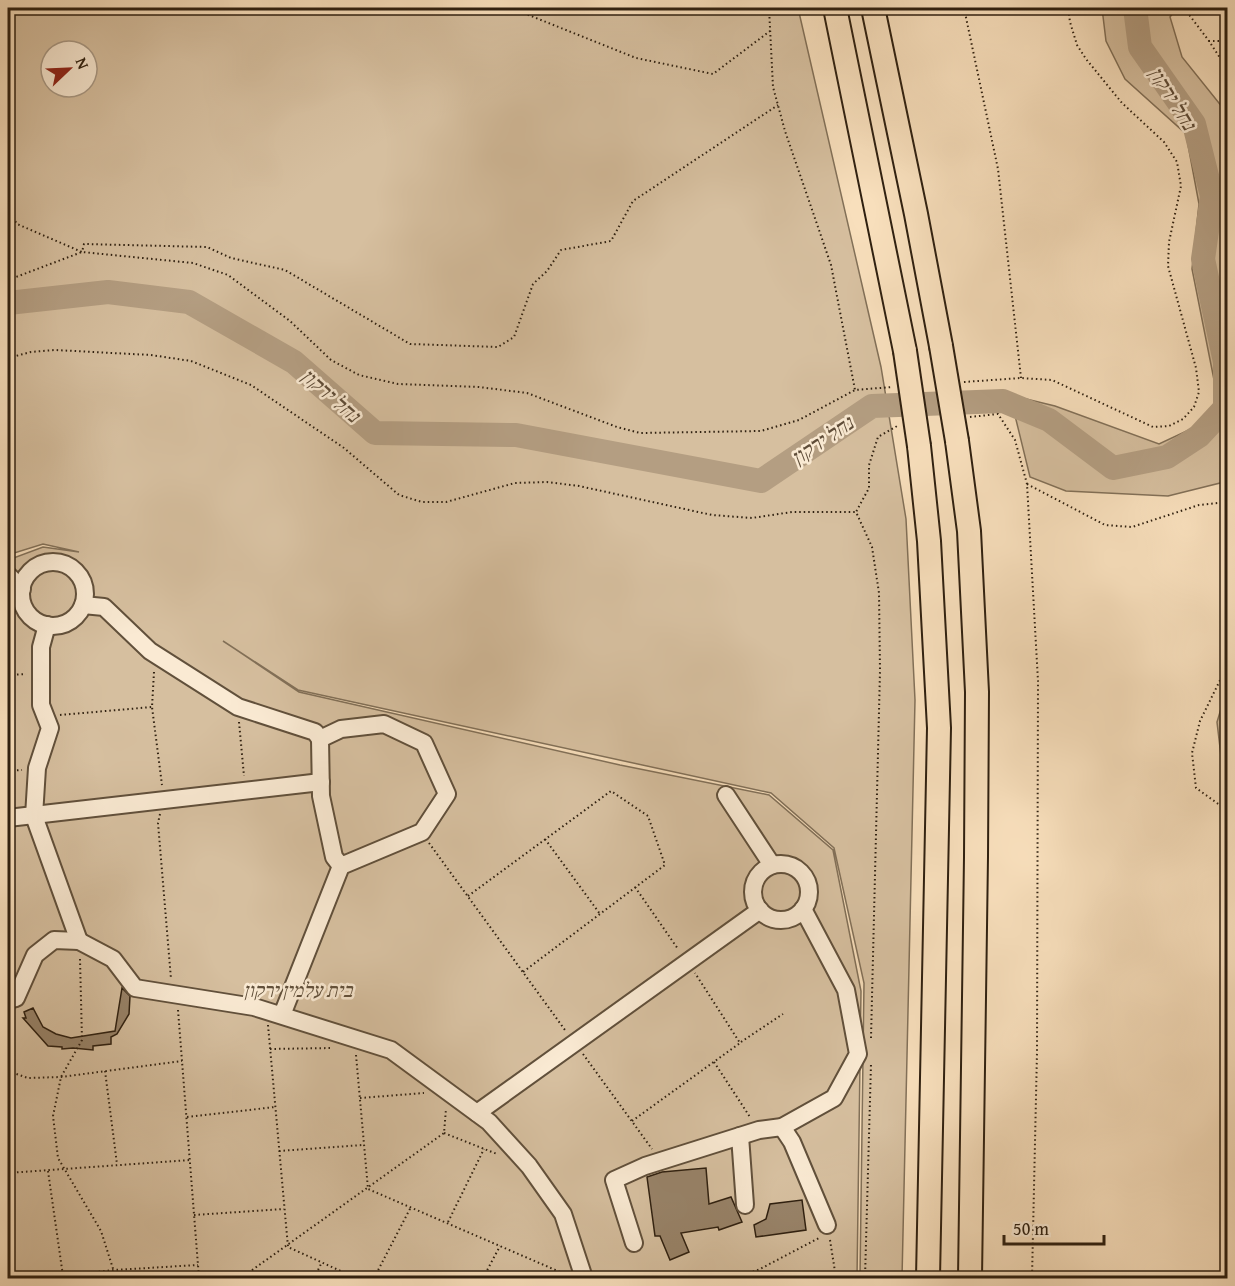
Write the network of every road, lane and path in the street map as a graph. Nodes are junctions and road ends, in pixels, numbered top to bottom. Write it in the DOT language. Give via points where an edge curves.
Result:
graph roads {
  1 [pos="512,8"];
  2 [pos="769,8"];
  3 [pos="835,8"];
  4 [pos="873,8"];
  5 [pos="964,8"];
  6 [pos="1068,8"];
  7 [pos="1184,8"];
  8 [pos="770,31"];
  9 [pos="1209,41"];
  10 [pos="1227,41"];
  11 [pos="1227,70"];
  12 [pos="778,105"];
  13 [pos="8,210"];
  14 [pos="82,252"];
  15 [pos="8,279"];
  16 [pos="8,358"];
  17 [pos="998,414"];
  18 [pos="878,437"];
  19 [pos="1027,484"];
  20 [pos="1227,502"];
  21 [pos="856,512"];
  22 [pos="8,574"];
  23 [pos="22,589"];
  24 [pos="83,605"];
  25 [pos="47,625"];
  26 [pos="154,654"];
  27 [pos="1227,664"];
  28 [pos="41,674"];
  29 [pos="8,675"];
  30 [pos="152,707"];
  31 [pos="238,708"];
  32 [pos="46,716"];
  33 [pos="320,739"];
  34 [pos="321,782"];
  35 [pos="246,790"];
  36 [pos="726,795"];
  37 [pos="163,799"];
  38 [pos="1227,812"];
  39 [pos="34,816"];
  40 [pos="8,818"];
  41 [pos="422,832"];
  42 [pos="545,839"];
  43 [pos="772,865"];
  44 [pos="341,866"];
  45 [pos="635,887"];
  46 [pos="468,896"];
  47 [pos="803,909"];
  48 [pos="760,910"];
  49 [pos="600,914"];
  50 [pos="79,941"];
  51 [pos="687,962"];
  52 [pos="523,972"];
  53 [pos="175,994"];
  54 [pos="8,1000"];
  55 [pos="274,1013"];
  56 [pos="783,1014"];
  57 [pos="355,1038"];
  58 [pos="871,1042"];
  59 [pos="575,1043"];
  60 [pos="740,1043"];
  61 [pos="334,1048"];
  62 [pos="270,1049"];
  63 [pos="871,1054"];
  64 [pos="182,1061"];
  65 [pos="714,1062"];
  66 [pos="8,1071"];
  67 [pos="105,1071"];
  68 [pos="61,1077"];
  69 [pos="447,1091"];
  70 [pos="360,1098"];
  71 [pos="275,1107"];
  72 [pos="477,1113"];
  73 [pos="187,1117"];
  74 [pos="631,1121"];
  75 [pos="782,1127"];
  76 [pos="759,1130"];
  77 [pos="444,1133"];
  78 [pos="740,1136"];
  79 [pos="364,1145"];
  80 [pos="484,1149"];
  81 [pos="279,1151"];
  82 [pos="502,1156"];
  83 [pos="190,1160"];
  84 [pos="660,1161"];
  85 [pos="117,1165"];
  86 [pos="65,1170"];
  87 [pos="48,1171"];
  88 [pos="8,1173"];
  89 [pos="368,1188"];
  90 [pos="745,1205"];
  91 [pos="411,1207"];
  92 [pos="284,1209"];
  93 [pos="194,1215"];
  94 [pos="448,1223"];
  95 [pos="827,1225"];
  96 [pos="634,1243"];
  97 [pos="288,1246"];
  98 [pos="500,1246"];
  99 [pos="321,1262"];
  100 [pos="198,1265"];
  101 [pos="114,1270"];
  102 [pos="63,1276"];
  103 [pos="577,1277"];
  104 [pos="45,1278"];
  105 [pos="117,1278"];
  106 [pos="199,1278"];
  107 [pos="241,1278"];
  108 [pos="314,1278"];
  109 [pos="356,1278"];
  110 [pos="374,1278"];
  111 [pos="483,1278"];
  112 [pos="736,1278"];
  113 [pos="836,1278"];
  114 [pos="866,1278"];
  115 [pos="928,1278"];
  116 [pos="970,1278"];
  117 [pos="1032,1278"];
  1 -- 8 [label="path" via="636,58 713,74"];
  2 -- 8 [label="path"];
  3 -- 115 [label="highway, bridge" via="905,351 929,541 939,728"];
  4 -- 116 [label="highway, bridge" via="941,346 969,531 976,692"];
  5 -- 6 [label="path" via="998,169 1021,378 1052,380 1153,428 1169,426 1194,407 1199,392 1168,266 1181,186 1177,162 1164,142 1122,103 1086,59 1077,45"];
  7 -- 9 [label="path"];
  8 -- 12 [label="path" via="773,87"];
  9 -- 10 [label="path"];
  9 -- 11 [label="path"];
  12 -- 14 [label="path" via="633,201 611,241 561,250 547,272 533,284 514,337 498,347 410,344 285,270 231,258 207,246 84,244"];
  12 -- 14 [label="path" via="831,266 855,390 799,420 761,432 640,433 526,393 398,384 359,375 331,360 290,321 228,275 193,262"];
  13 -- 14 [label="path" via="17,224"];
  14 -- 15 [label="path"];
  16 -- 21 [label="path" via="55,350 191,361 250,385 344,447 399,495 422,502 446,502 515,483 547,482 712,515 752,518 792,512"];
  17 -- 19 [label="path" via="1015,440"];
  18 -- 21 [label="path" via="869,465 869,488"];
  19 -- 20 [label="path" via="1105,525 1132,527 1199,505"];
  19 -- 117 [label="path" via="1038,681"];
  21 -- 58 [label="path" via="872,547 879,593"];
  22 -- 23 [label="lane"];
  23 -- 24 [label="lane" via="25,579 40,565 61,563 71,567 84,584"];
  23 -- 25 [label="lane" via="30,616"];
  24 -- 25 [label="lane" via="73,620"];
  24 -- 26 [label="lane" via="104,607"];
  25 -- 28 [label="lane" via="41,647"];
  26 -- 30 [label="path"];
  26 -- 31 [label="lane"];
  27 -- 38 [label="path" via="1200,721 1192,753 1196,788"];
  28 -- 29 [label="path"];
  28 -- 32 [label="lane" via="41,705"];
  30 -- 32 [label="path"];
  30 -- 37 [label="path"];
  31 -- 33 [label="lane" via="315,732"];
  31 -- 35 [label="path"];
  32 -- 39 [label="lane" via="50,728 37,768"];
  33 -- 34 [label="lane"];
  33 -- 41 [label="lane" via="340,729 384,724 424,743 447,794"];
  34 -- 35 [label="lane"];
  34 -- 44 [label="lane" via="334,856"];
  35 -- 37 [label="lane"];
  36 -- 43 [label="lane"];
  37 -- 39 [label="lane"];
  37 -- 53 [label="path" via="158,823"];
  39 -- 40 [label="lane"];
  39 -- 50 [label="lane"];
  41 -- 44 [label="lane"];
  41 -- 46 [label="path"];
  42 -- 45 [label="path" via="611,791 648,816 665,865"];
  42 -- 46 [label="path"];
  42 -- 49 [label="path"];
  43 -- 47 [label="lane" via="793,866 807,881 809,891"];
  43 -- 48 [label="lane" via="755,880 753,891"];
  44 -- 55 [label="lane"];
  45 -- 49 [label="path"];
  45 -- 51 [label="path"];
  46 -- 52 [label="path"];
  47 -- 48 [label="lane" via="786,919 768,916"];
  47 -- 75 [label="lane" via="846,990 858,1054 834,1098"];
  48 -- 51 [label="lane"];
  49 -- 52 [label="path"];
  50 -- 53 [label="lane" via="113,959 135,988"];
  50 -- 54 [label="lane" via="54,940 35,955 16,998"];
  50 -- 68 [label="path" via="82,1040"];
  51 -- 59 [label="lane"];
  51 -- 60 [label="path"];
  52 -- 59 [label="path"];
  53 -- 55 [label="lane"];
  53 -- 64 [label="path"];
  55 -- 57 [label="lane"];
  55 -- 62 [label="path"];
  56 -- 60 [label="path"];
  57 -- 69 [label="lane" via="391,1050"];
  57 -- 70 [label="path"];
  59 -- 72 [label="lane"];
  59 -- 74 [label="path"];
  60 -- 65 [label="path"];
  61 -- 62 [label="path"];
  62 -- 71 [label="path"];
  63 -- 114 [label="path"];
  64 -- 67 [label="path"];
  64 -- 73 [label="path"];
  65 -- 74 [label="path"];
  65 -- 76 [label="path"];
  66 -- 68 [label="path" via="28,1078"];
  67 -- 68 [label="path"];
  67 -- 85 [label="path"];
  68 -- 86 [label="path" via="53,1116 58,1158"];
  69 -- 70 [label="path"];
  69 -- 72 [label="lane"];
  69 -- 77 [label="path"];
  70 -- 79 [label="path"];
  71 -- 73 [label="path"];
  71 -- 81 [label="path"];
  72 -- 103 [label="lane" via="528,1166 564,1214"];
  73 -- 83 [label="path"];
  74 -- 84 [label="path"];
  75 -- 76 [label="lane"];
  75 -- 95 [label="lane"];
  76 -- 78 [label="lane"];
  77 -- 80 [label="path"];
  77 -- 89 [label="path"];
  78 -- 84 [label="lane"];
  78 -- 90 [label="lane"];
  79 -- 81 [label="path"];
  79 -- 89 [label="path"];
  80 -- 82 [label="path"];
  80 -- 94 [label="path"];
  81 -- 92 [label="path"];
  83 -- 85 [label="path"];
  83 -- 93 [label="path"];
  84 -- 96 [label="lane" via="614,1180"];
  85 -- 86 [label="path"];
  86 -- 87 [label="path"];
  86 -- 101 [label="path" via="101,1231"];
  87 -- 88 [label="path"];
  87 -- 102 [label="path"];
  89 -- 91 [label="path"];
  89 -- 97 [label="path"];
  91 -- 94 [label="path"];
  91 -- 110 [label="path"];
  92 -- 93 [label="path"];
  92 -- 97 [label="path"];
  93 -- 100 [label="path"];
  94 -- 98 [label="path"];
  95 -- 112 [label="path" via="818,1240"];
  95 -- 113 [label="path"];
  97 -- 99 [label="path"];
  97 -- 107 [label="path"];
  98 -- 103 [label="path"];
  98 -- 111 [label="path"];
  99 -- 108 [label="path"];
  99 -- 109 [label="path"];
  100 -- 101 [label="path"];
  100 -- 106 [label="path"];
  101 -- 102 [label="path"];
  101 -- 105 [label="path"];
  102 -- 104 [label="path"];
}
